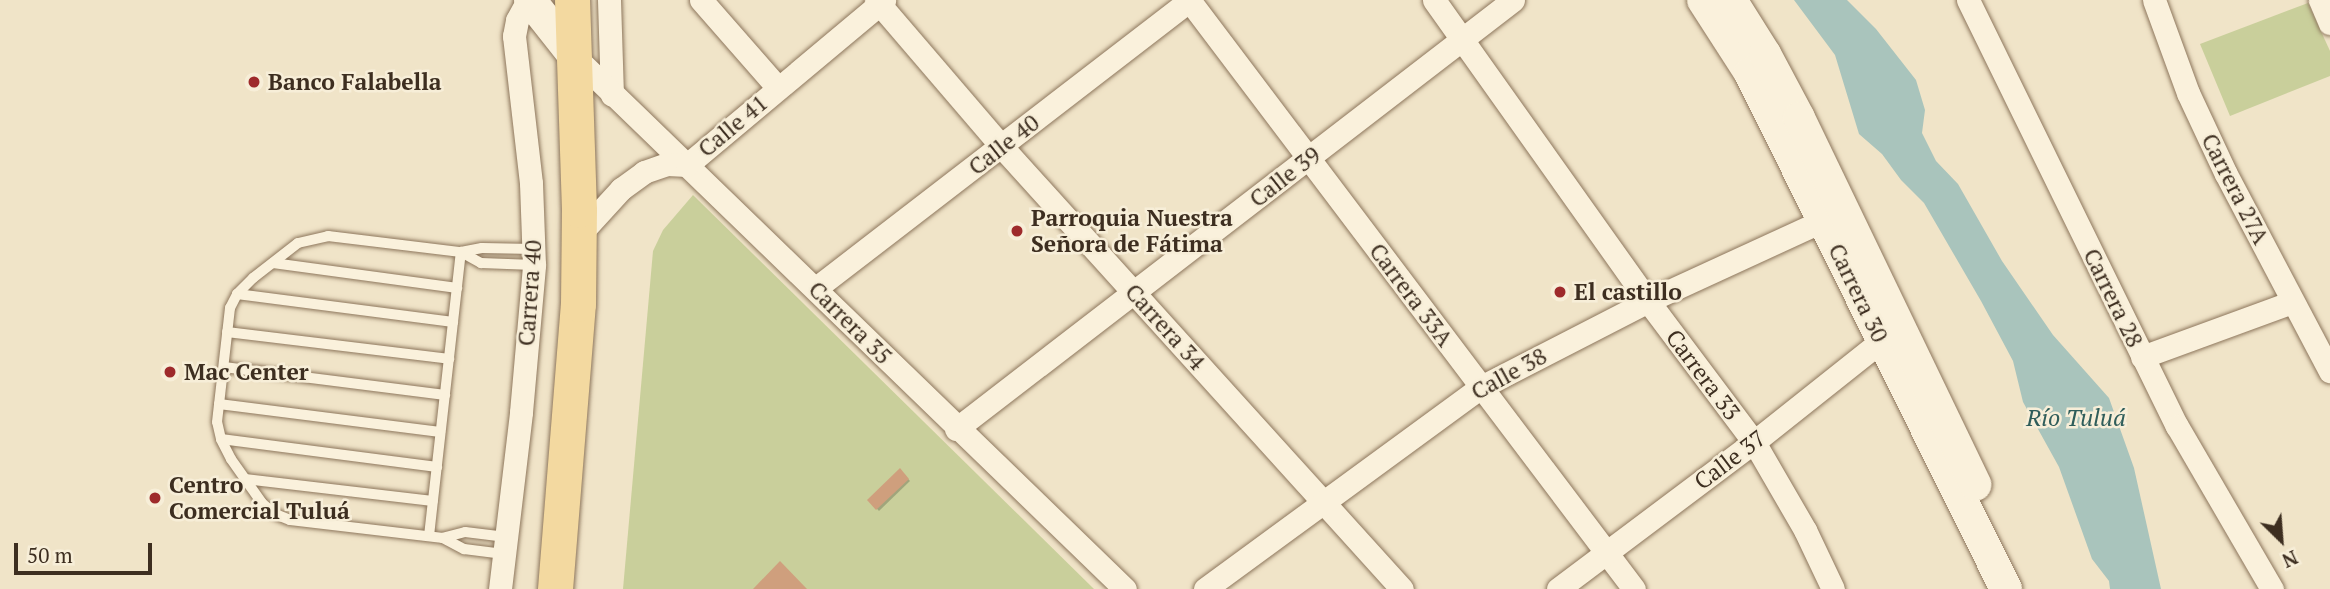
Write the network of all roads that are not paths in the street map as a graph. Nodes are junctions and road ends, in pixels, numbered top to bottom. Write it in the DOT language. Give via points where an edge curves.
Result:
graph roads {
  1 [pos="529,0"];
  2 [pos="572,0"];
  3 [pos="609,0"];
  4 [pos="701,0"];
  5 [pos="1190,0"];
  6 [pos="1434,0"];
  7 [pos="1513,0"];
  8 [pos="1703,0"];
  9 [pos="1731,0"];
  10 [pos="1968,0"];
  11 [pos="2154,0"];
  12 [pos="2320,0"];
  13 [pos="880,1"];
  14 [pos="2330,23"];
  15 [pos="1461,39"];
  16 [pos="575,57"];
  17 [pos="778,88"];
  18 [pos="612,95"];
  19 [pos="1002,147"];
  20 [pos="1308,158"];
  21 [pos="687,165"];
  22 [pos="1834,216"];
  23 [pos="579,236"];
  24 [pos="461,252"];
  25 [pos="534,257"];
  26 [pos="273,263"];
  27 [pos="457,288"];
  28 [pos="816,288"];
  29 [pos="1134,293"];
  30 [pos="237,294"];
  31 [pos="1648,301"];
  32 [pos="2292,302"];
  33 [pos="453,322"];
  34 [pos="227,332"];
  35 [pos="1891,336"];
  36 [pos="2142,357"];
  37 [pos="449,359"];
  38 [pos="224,367"];
  39 [pos="2330,371"];
  40 [pos="1481,387"];
  41 [pos="445,395"];
  42 [pos="219,404"];
  43 [pos="956,429"];
  44 [pos="440,432"];
  45 [pos="221,439"];
  46 [pos="1754,442"];
  47 [pos="437,467"];
  48 [pos="245,479"];
  49 [pos="1324,500"];
  50 [pos="433,501"];
  51 [pos="429,536"];
  52 [pos="443,538"];
  53 [pos="505,545"];
  54 [pos="1606,552"];
  55 [pos="500,589"];
  56 [pos="555,589"];
  57 [pos="1125,589"];
  58 [pos="1205,589"];
  59 [pos="1402,589"];
  60 [pos="1558,589"];
  61 [pos="1634,589"];
  62 [pos="1833,589"];
  63 [pos="2006,589"];
  64 [pos="2030,589"];
  65 [pos="2272,589"];
  1 -- 16 [label="main road"];
  1 -- 25 [label="street, Carrera 40" via="514,36 531,183"];
  2 -- 16 [label="main road, Carrera 40"];
  3 -- 18 [label="street"];
  4 -- 17 [label="street"];
  5 -- 19 [label="street, Calle 40"];
  5 -- 20 [label="street, Carrera 33A"];
  6 -- 15 [label="street, Carrera 33"];
  7 -- 15 [label="street, Calle 39"];
  8 -- 22 [label="main road, Carrera 30"];
  9 -- 22 [label="main road, Carrera 30" via="1780,81"];
  10 -- 36 [label="street, Carrera 28"];
  11 -- 32 [label="street, Carrera 27A" via="2188,93"];
  12 -- 14 [label="street"];
  13 -- 17 [label="street, Calle 41"];
  13 -- 19 [label="street, Carrera 34"];
  15 -- 20 [label="street, Calle 39"];
  15 -- 31 [label="street, Carrera 33"];
  16 -- 18 [label="street, Carrera 35"];
  16 -- 23 [label="main road, Carrera 40"];
  17 -- 21 [label="street, Calle 41"];
  18 -- 21 [label="street, Carrera 35"];
  19 -- 28 [label="street, Calle 40"];
  19 -- 29 [label="street, Carrera 34"];
  20 -- 29 [label="street, Calle 39"];
  20 -- 40 [label="street, Carrera 33A"];
  21 -- 23 [label="street, Calle 41" via="667,164 644,172 602,207"];
  21 -- 28 [label="street, Carrera 35"];
  22 -- 31 [label="street, Calle 38"];
  22 -- 35 [label="main road, Carrera 30"];
  23 -- 56 [label="main road, Carrera 40" via="575,372"];
  24 -- 25 [label="lane" via="482,248"];
  24 -- 26 [label="lane" via="328,236 298,243"];
  24 -- 27 [label="lane"];
  25 -- 53 [label="street, Carrera 40"];
  26 -- 27 [label="lane"];
  26 -- 30 [label="lane"];
  27 -- 33 [label="lane"];
  28 -- 43 [label="street, Carrera 35"];
  29 -- 43 [label="street, Calle 39"];
  29 -- 49 [label="street, Carrera 34"];
  30 -- 33 [label="lane"];
  30 -- 34 [label="lane"];
  31 -- 40 [label="street, Calle 38"];
  31 -- 46 [label="street, Carrera 33"];
  32 -- 36 [label="street"];
  32 -- 39 [label="street, Carrera 27A"];
  33 -- 37 [label="lane"];
  34 -- 37 [label="lane"];
  34 -- 38 [label="lane"];
  35 -- 46 [label="street, Calle 37"];
  35 -- 63 [label="main road, Carrera 30"];
  35 -- 64 [label="main road, Carrera 30"];
  36 -- 65 [label="street, Carrera 28" via="2209,484"];
  37 -- 41 [label="lane"];
  38 -- 41 [label="lane"];
  38 -- 42 [label="lane"];
  40 -- 49 [label="street, Calle 38"];
  40 -- 54 [label="street, Carrera 33A"];
  41 -- 44 [label="lane"];
  42 -- 44 [label="lane"];
  42 -- 45 [label="lane"];
  43 -- 57 [label="street, Carrera 35"];
  44 -- 47 [label="lane"];
  45 -- 47 [label="lane"];
  45 -- 48 [label="lane"];
  46 -- 54 [label="street, Calle 37"];
  46 -- 62 [label="street, Carrera 33"];
  47 -- 50 [label="lane"];
  48 -- 50 [label="lane"];
  48 -- 51 [label="lane" via="261,503 290,520"];
  49 -- 58 [label="street, Calle 38"];
  49 -- 59 [label="street, Carrera 34"];
  50 -- 51 [label="lane"];
  51 -- 52 [label="lane"];
  52 -- 53 [label="lane" via="465,532"];
  52 -- 53 [label="lane" via="464,549"];
  53 -- 55 [label="street, Carrera 40"];
  54 -- 60 [label="street, Calle 37"];
  54 -- 61 [label="street, Carrera 33A"];
}
